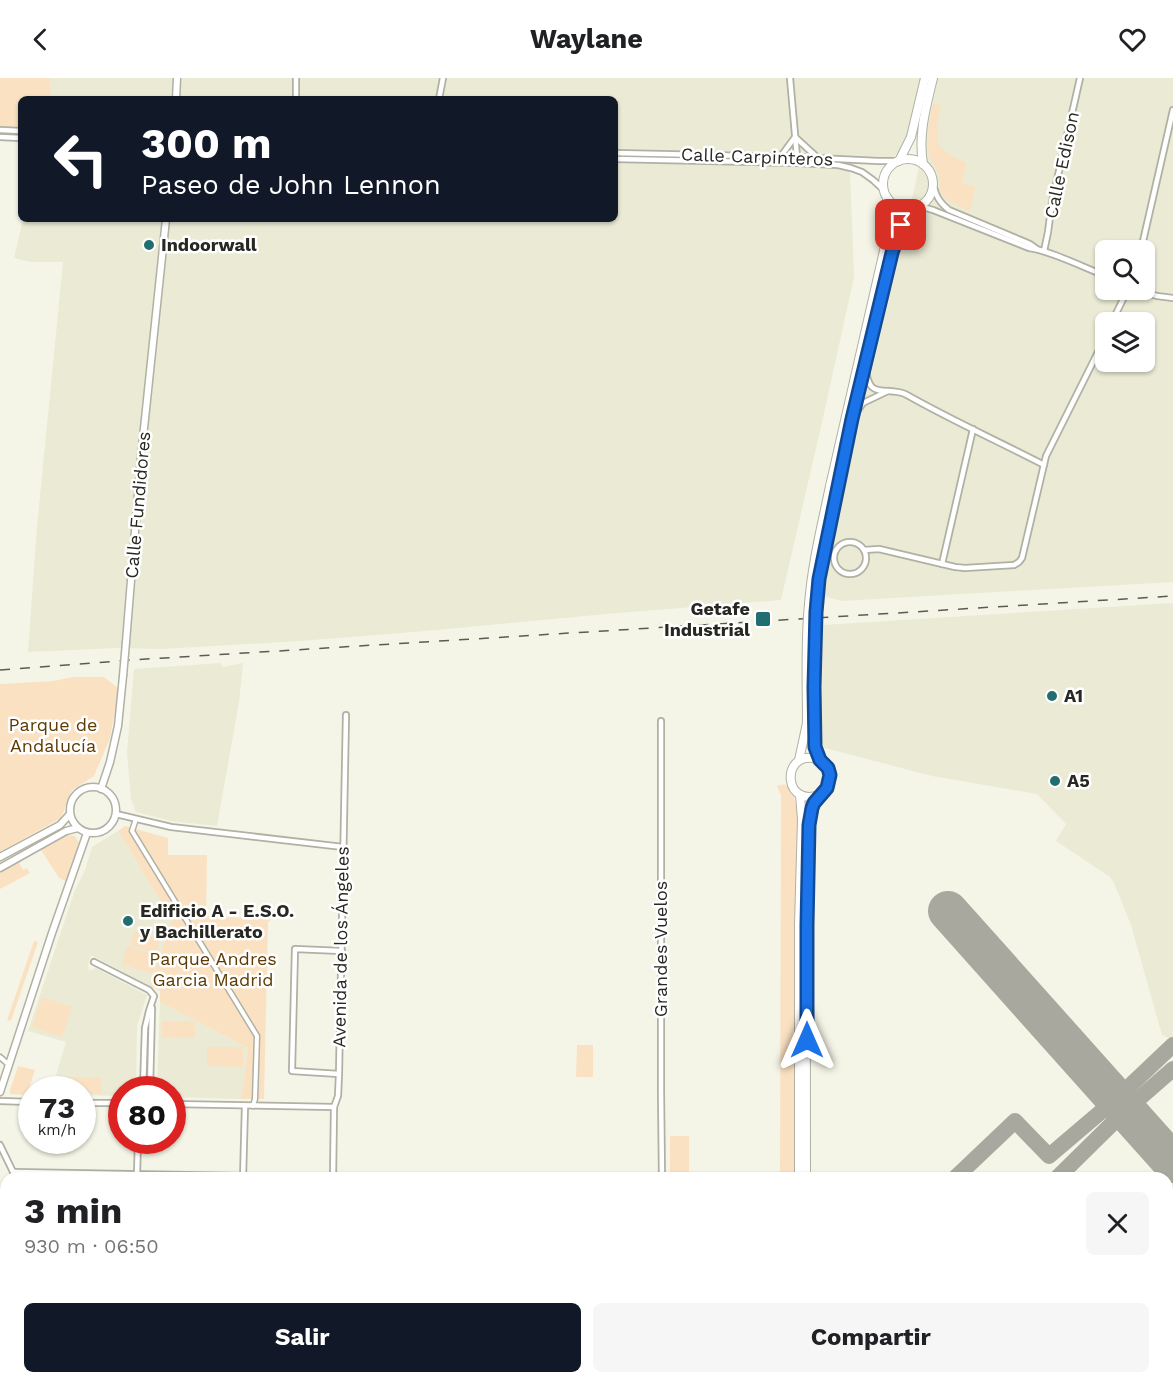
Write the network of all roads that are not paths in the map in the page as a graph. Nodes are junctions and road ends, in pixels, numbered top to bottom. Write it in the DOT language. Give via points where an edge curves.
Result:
graph roads {
  1 [pos="177,78"];
  2 [pos="296,78"];
  3 [pos="443,78"];
  4 [pos="790,78"];
  5 [pos="925,78"];
  6 [pos="933,78"];
  7 [pos="1080,78"];
  8 [pos="176,96"];
  9 [pos="296,96"];
  10 [pos="440,96"];
  11 [pos="1173,110"];
  12 [pos="0,130"];
  13 [pos="18,131"];
  14 [pos="0,137"];
  15 [pos="795,137"];
  16 [pos="18,138"];
  17 [pos="618,153"];
  18 [pos="781,156"];
  19 [pos="797,156"];
  20 [pos="618,159"];
  21 [pos="819,159"];
  22 [pos="900,160"];
  23 [pos="797,163"];
  24 [pos="923,164"];
  25 [pos="933,184"];
  26 [pos="886,194"];
  27 [pos="915,208"];
  28 [pos="166,222"];
  29 [pos="1143,240"];
  30 [pos="1037,249"];
  31 [pos="1044,251"];
  32 [pos="1095,272"];
  33 [pos="1155,295"];
  34 [pos="1173,298"];
  35 [pos="1095,359"];
  36 [pos="866,364"];
  37 [pos="891,390"];
  38 [pos="852,419"];
  39 [pos="973,429"];
  40 [pos="1044,465"];
  41 [pos="833,488"];
  42 [pos="864,550"];
  43 [pos="942,564"];
  44 [pos="346,715"];
  45 [pos="661,721"];
  46 [pos="811,724"];
  47 [pos="799,760"];
  48 [pos="820,760"];
  49 [pos="101,789"];
  50 [pos="822,794"];
  51 [pos="800,795"];
  52 [pos="70,814"];
  53 [pos="116,814"];
  54 [pos="136,819"];
  55 [pos="78,828"];
  56 [pos="87,832"];
  57 [pos="343,847"];
  58 [pos="0,857"];
  59 [pos="0,868"];
  60 [pos="342,951"];
  61 [pos="94,962"];
  62 [pos="151,1005"];
  63 [pos="0,1057"];
  64 [pos="8,1064"];
  65 [pos="339,1074"];
  66 [pos="0,1075"];
  67 [pos="143,1076"];
  68 [pos="150,1076"];
  69 [pos="0,1092"];
  70 [pos="0,1101"];
  71 [pos="18,1102"];
  72 [pos="186,1104"];
  73 [pos="244,1106"];
  74 [pos="253,1106"];
  75 [pos="334,1107"];
  76 [pos="1,1148"];
  77 [pos="138,1154"];
  78 [pos="13,1172"];
  79 [pos="137,1172"];
  80 [pos="243,1172"];
  81 [pos="333,1172"];
  82 [pos="662,1172"];
  83 [pos="798,1172"];
  84 [pos="806,1172"];
  1 -- 8 [label="street"];
  2 -- 9 [label="street"];
  3 -- 10 [label="street"];
  4 -- 15 [label="street"];
  5 -- 22 [label="highway" via="911,137"];
  6 -- 24 [label="highway" via="921,131"];
  7 -- 31 [label="street, Calle Edison"];
  11 -- 29 [label="street"];
  12 -- 13 [label="street"];
  14 -- 16 [label="street"];
  15 -- 18 [label="street"];
  15 -- 19 [label="street"];
  15 -- 21 [label="street"];
  17 -- 18 [label="street, Calle Carpinteros"];
  18 -- 19 [label="street, Calle Carpinteros"];
  19 -- 21 [label="street, Calle Carpinteros"];
  19 -- 23 [label="street"];
  20 -- 23 [label="street, Calle Carpinteros"];
  21 -- 22 [label="street, Calle Carpinteros"];
  22 -- 24 [label="highway"];
  22 -- 26 [label="highway" via="886,173"];
  23 -- 26 [label="street, Calle Carpinteros" via="851,168 868,176"];
  24 -- 25 [label="highway" via="931,173"];
  25 -- 27 [label="highway" via="928,199"];
  25 -- 30 [label="street" via="940,203 949,210"];
  26 -- 27 [label="highway" via="892,204"];
  26 -- 41 [label="highway" via="886,242"];
  27 -- 30 [label="street" via="933,210"];
  27 -- 36 [label="highway" via="901,225 896,239"];
  28 -- 49 [label="street, Calle Fundidores, bridge" via="118,726"];
  30 -- 31 [label="street"];
  31 -- 32 [label="street"];
  33 -- 34 [label="street"];
  35 -- 40 [label="street"];
  36 -- 37 [label="street" via="872,388"];
  36 -- 38 [label="highway"];
  37 -- 38 [label="street" via="863,403"];
  37 -- 39 [label="street"];
  38 -- 41 [label="highway"];
  39 -- 40 [label="street"];
  39 -- 43 [label="street"];
  40 -- 43 [label="street" via="1019,562 965,568"];
  41 -- 46 [label="highway, bridge" via="809,603"];
  42 -- 42 [label="street" via="856,543 846,542 834,553 835,564 847,574 857,573 866,560"];
  42 -- 43 [label="street" via="879,549"];
  44 -- 57 [label="street, Avenida de los Ángeles"];
  45 -- 82 [label="street, Grandes Vuelos"];
  46 -- 47 [label="highway"];
  46 -- 48 [label="highway"];
  47 -- 48 [label="highway"];
  47 -- 51 [label="highway" via="790,776"];
  48 -- 50 [label="highway" via="830,775"];
  49 -- 52 [label="street" via="83,789 73,800"];
  49 -- 53 [label="street" via="114,800"];
  50 -- 51 [label="highway"];
  50 -- 84 [label="highway" via="812,808 809,825"];
  51 -- 83 [label="highway"];
  52 -- 55 [label="street"];
  52 -- 58 [label="street" via="60,825"];
  53 -- 54 [label="street"];
  53 -- 56 [label="street" via="104,831"];
  54 -- 57 [label="street" via="171,827"];
  54 -- 74 [label="street" via="132,831 257,1036"];
  55 -- 56 [label="street"];
  55 -- 59 [label="street"];
  56 -- 64 [label="street"];
  57 -- 60 [label="street, Avenida de los Ángeles"];
  60 -- 65 [label="street, Avenida de los Ángeles"];
  60 -- 65 [label="street" via="295,950 292,1071"];
  61 -- 62 [label="street" via="149,990 154,996"];
  62 -- 67 [label="street" via="145,1028"];
  62 -- 68 [label="street"];
  63 -- 64 [label="street"];
  64 -- 66 [label="street"];
  64 -- 69 [label="street"];
  65 -- 75 [label="street, Avenida de los Ángeles"];
  70 -- 71 [label="street"];
  72 -- 73 [label="street"];
  73 -- 74 [label="street"];
  73 -- 80 [label="street"];
  74 -- 75 [label="street"];
  75 -- 81 [label="street, Avenida de los Ángeles"];
  76 -- 78 [label="street"];
  77 -- 79 [label="street"];
}
